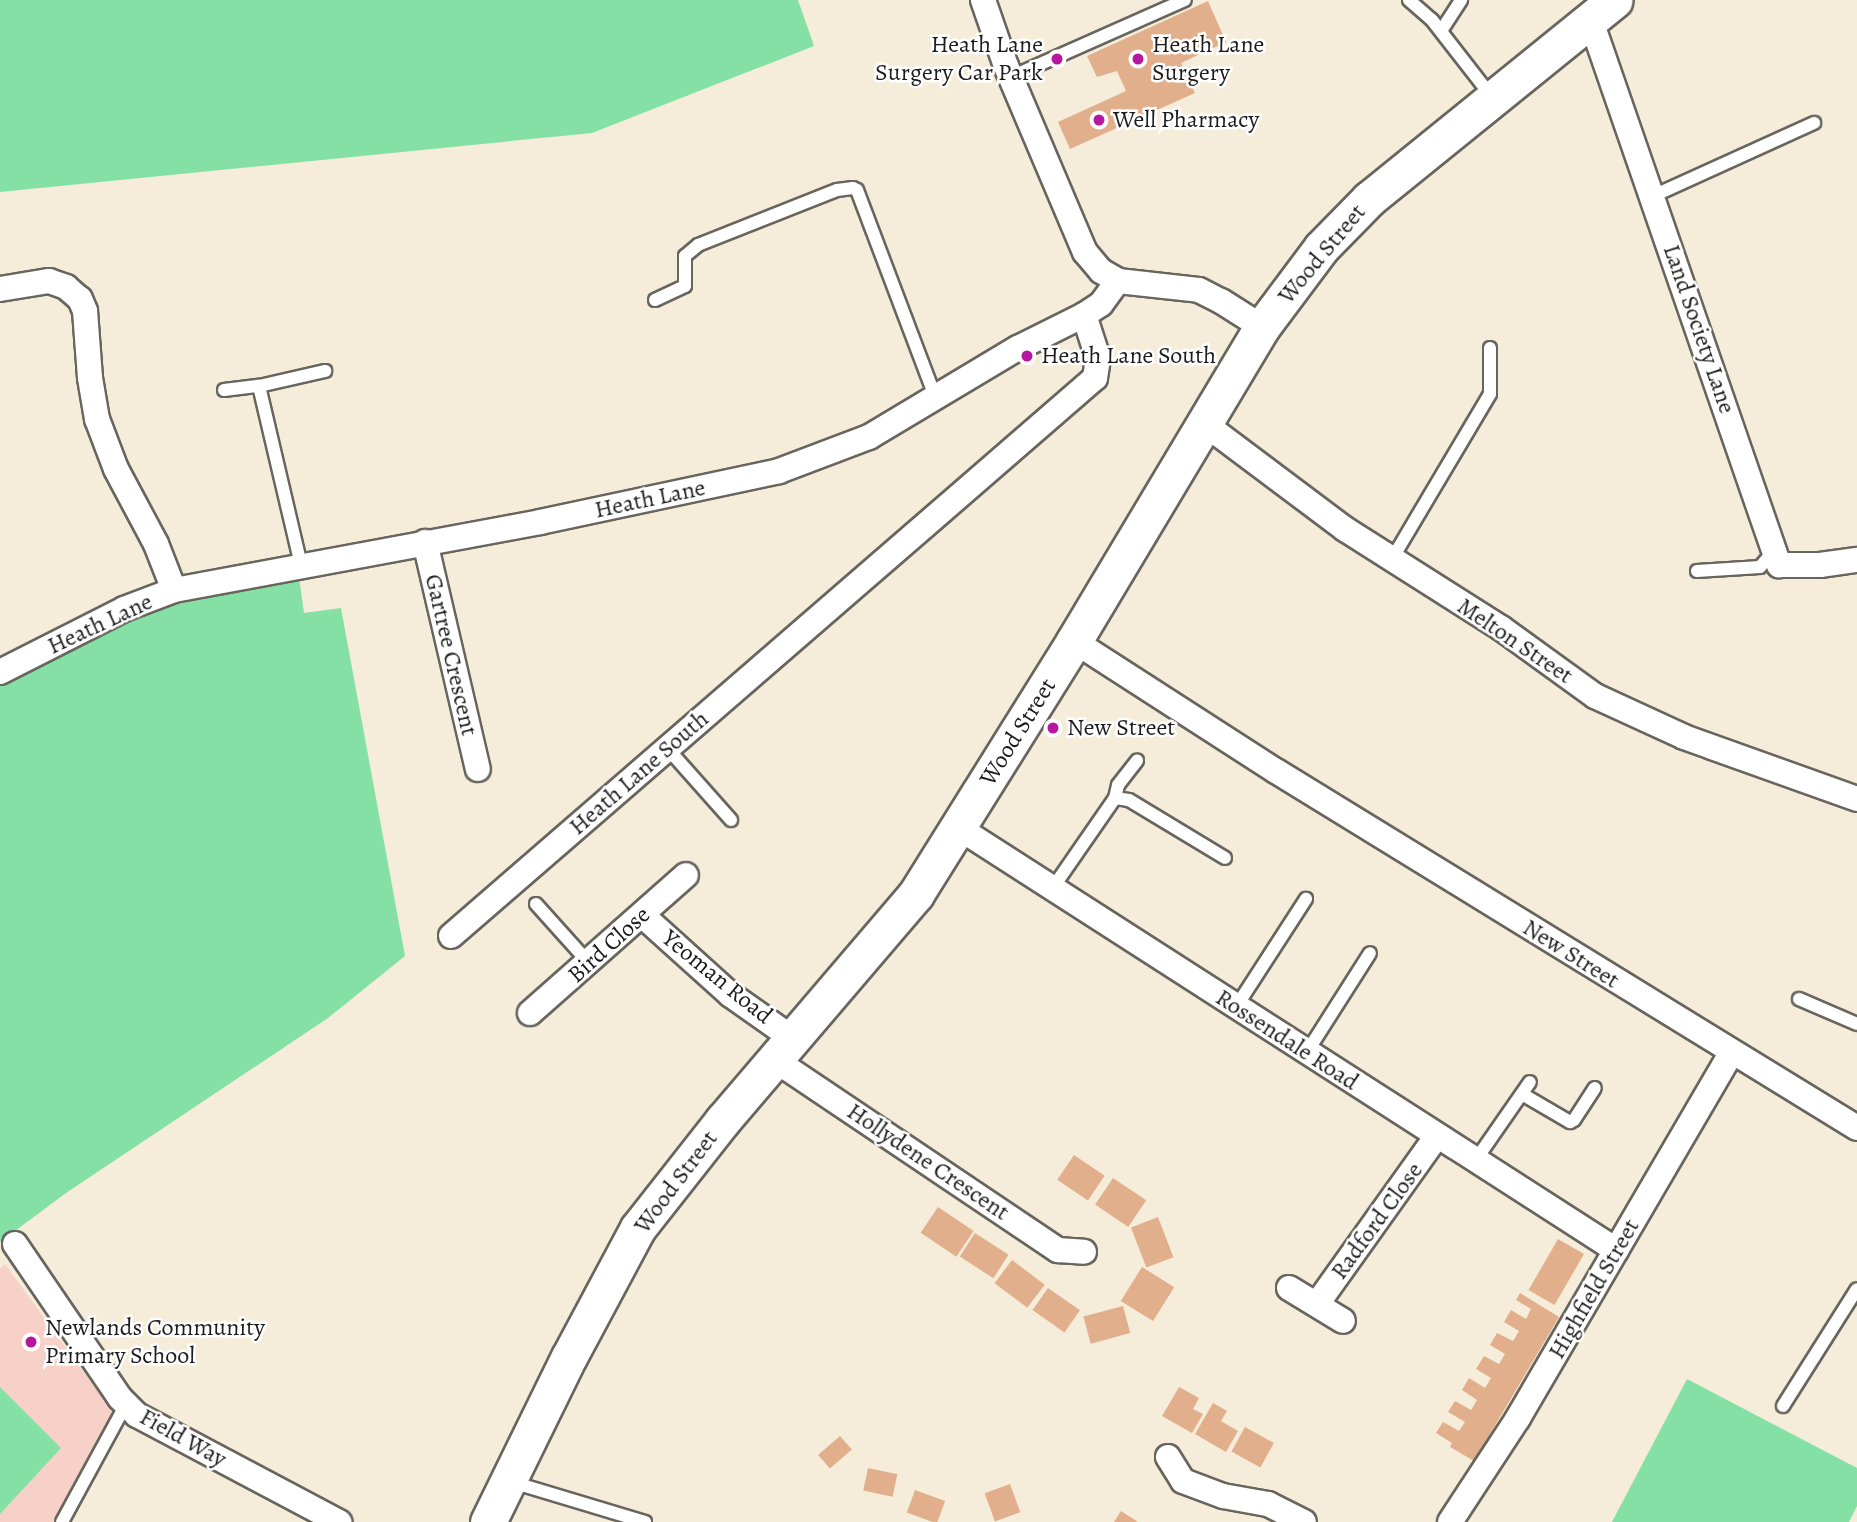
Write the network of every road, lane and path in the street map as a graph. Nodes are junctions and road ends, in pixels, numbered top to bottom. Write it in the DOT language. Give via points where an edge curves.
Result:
graph roads {
  1 [pos="983,0"];
  2 [pos="1185,0"];
  3 [pos="1409,0"];
  4 [pos="1461,0"];
  5 [pos="1603,10"];
  6 [pos="1441,31"];
  7 [pos="1011,77"];
  8 [pos="1494,100"];
  9 [pos="1814,123"];
  10 [pos="1653,196"];
  11 [pos="1118,281"];
  12 [pos="0,289"];
  13 [pos="654,300"];
  14 [pos="1084,315"];
  15 [pos="1262,327"];
  16 [pos="1490,348"];
  17 [pos="325,371"];
  18 [pos="259,386"];
  19 [pos="224,390"];
  20 [pos="936,399"];
  21 [pos="1205,424"];
  22 [pos="425,542"];
  23 [pos="1775,551"];
  24 [pos="1392,559"];
  25 [pos="1857,560"];
  26 [pos="301,565"];
  27 [pos="1697,571"];
  28 [pos="174,590"];
  29 [pos="1074,641"];
  30 [pos="0,672"];
  31 [pos="668,749"];
  32 [pos="1137,761"];
  33 [pos="478,769"];
  34 [pos="1115,797"];
  35 [pos="1857,799"];
  36 [pos="731,820"];
  37 [pos="959,828"];
  38 [pos="1225,859"];
  39 [pos="686,875"];
  40 [pos="1052,889"];
  41 [pos="1306,898"];
  42 [pos="536,904"];
  43 [pos="642,915"];
  44 [pos="451,936"];
  45 [pos="1370,953"];
  46 [pos="589,963"];
  47 [pos="1799,999"];
  48 [pos="1236,1007"];
  49 [pos="530,1013"];
  50 [pos="1857,1024"];
  51 [pos="784,1049"];
  52 [pos="1307,1052"];
  53 [pos="1731,1054"];
  54 [pos="1530,1082"];
  55 [pos="1595,1088"];
  56 [pos="1521,1094"];
  57 [pos="1856,1123"];
  58 [pos="1436,1137"];
  59 [pos="1475,1161"];
  60 [pos="15,1244"];
  61 [pos="1616,1250"];
  62 [pos="1084,1252"];
  63 [pos="1289,1288"];
  64 [pos="1857,1289"];
  65 [pos="1317,1304"];
  66 [pos="1343,1321"];
  67 [pos="126,1404"];
  68 [pos="1783,1406"];
  69 [pos="1168,1457"];
  70 [pos="508,1481"];
  71 [pos="62,1522"];
  72 [pos="338,1522"];
  73 [pos="488,1522"];
  74 [pos="645,1522"];
  75 [pos="1304,1522"];
  76 [pos="1450,1522"];
  1 -- 7 [label="street"];
  2 -- 7 [label="lane"];
  3 -- 6 [label="lane"];
  4 -- 6 [label="lane"];
  5 -- 8 [label="street, Wood Street"];
  5 -- 10 [label="street, Land Society Lane"];
  6 -- 8 [label="lane"];
  7 -- 11 [label="street" via="1084,252"];
  8 -- 15 [label="street, Wood Street" via="1369,199 1321,248"];
  9 -- 10 [label="lane"];
  10 -- 23 [label="street, Land Society Lane"];
  11 -- 14 [label="street, Heath Lane" via="1101,304"];
  11 -- 15 [label="street" via="1199,290"];
  12 -- 28 [label="street" via="49,281 80,299 97,419"];
  13 -- 20 [label="lane" via="685,286 685,256 698,245 837,190 853,188 858,190"];
  14 -- 20 [label="street, Heath Lane" via="1018,348"];
  14 -- 31 [label="street, Heath Lane South" via="1098,358 1095,378"];
  15 -- 21 [label="street, Wood Street"];
  16 -- 24 [label="lane" via="1490,394"];
  17 -- 18 [label="lane"];
  18 -- 19 [label="lane"];
  18 -- 26 [label="lane"];
  20 -- 22 [label="street, Heath Lane" via="869,437 779,471 540,523"];
  21 -- 24 [label="street, Melton Street"];
  21 -- 29 [label="street, Wood Street"];
  22 -- 26 [label="street, Heath Lane"];
  22 -- 33 [label="street, Gartree Crescent"];
  23 -- 25 [label="street" via="1779,565"];
  23 -- 27 [label="lane" via="1760,568"];
  24 -- 35 [label="street, Melton Street" via="1501,628 1595,696 1684,737"];
  26 -- 28 [label="street, Heath Lane"];
  28 -- 30 [label="street, Heath Lane" via="124,608"];
  29 -- 37 [label="street, Wood Street"];
  29 -- 53 [label="street, New Street"];
  31 -- 36 [label="lane"];
  31 -- 44 [label="street, Heath Lane South"];
  32 -- 34 [label="lane" via="1118,785"];
  34 -- 38 [label="lane" via="1129,800"];
  34 -- 40 [label="lane"];
  37 -- 40 [label="street, Rossendale Road"];
  37 -- 51 [label="street, Wood Street" via="916,894"];
  39 -- 43 [label="street, Bird Close"];
  40 -- 48 [label="street, Rossendale Road"];
  41 -- 48 [label="lane"];
  42 -- 46 [label="lane"];
  43 -- 46 [label="street, Bird Close"];
  43 -- 51 [label="street, Yeoman Road"];
  45 -- 52 [label="lane"];
  46 -- 49 [label="street, Bird Close"];
  47 -- 50 [label="lane"];
  48 -- 52 [label="street, Rossendale Road"];
  51 -- 62 [label="street, Hollydene Crescent" via="1058,1250"];
  51 -- 70 [label="street, Wood Street" via="638,1228"];
  52 -- 58 [label="street, Rossendale Road"];
  53 -- 57 [label="street, New Street"];
  53 -- 61 [label="street, Highfield Street"];
  54 -- 56 [label="lane"];
  55 -- 56 [label="lane" via="1570,1122"];
  56 -- 59 [label="lane"];
  58 -- 59 [label="street, Rossendale Road"];
  58 -- 65 [label="street, Radford Close"];
  59 -- 61 [label="street, Rossendale Road"];
  60 -- 67 [label="street, Field Way"];
  61 -- 76 [label="street, Highfield Street" via="1518,1418"];
  63 -- 65 [label="street, Radford Close"];
  64 -- 68 [label="lane"];
  65 -- 66 [label="street, Radford Close"];
  67 -- 71 [label="lane"];
  67 -- 72 [label="street, Field Way" via="136,1415"];
  69 -- 75 [label="street" via="1183,1481 1223,1496 1268,1504"];
  70 -- 73 [label="street, Wood Street"];
  70 -- 74 [label="lane"];
}
